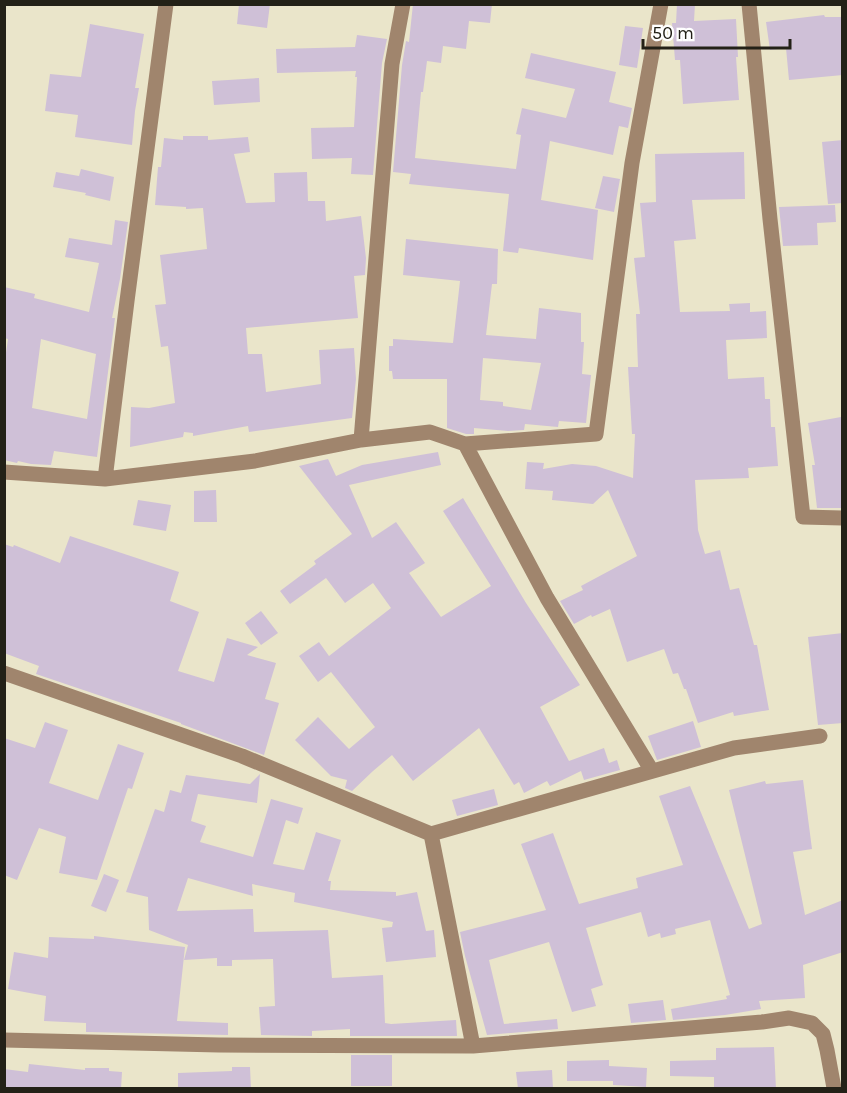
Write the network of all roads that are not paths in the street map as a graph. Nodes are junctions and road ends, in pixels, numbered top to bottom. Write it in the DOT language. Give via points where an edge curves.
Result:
graph roads {
  1 [pos="166,4"];
  2 [pos="403,4"];
  3 [pos="661,4"];
  4 [pos="749,4"];
  5 [pos="361,440"];
  6 [pos="465,444"];
  7 [pos="5,474"];
  8 [pos="105,479"];
  9 [pos="843,518"];
  10 [pos="4,673"];
  11 [pos="820,736"];
  12 [pos="652,771"];
  13 [pos="431,834"];
  14 [pos="4,1040"];
  15 [pos="473,1046"];
  16 [pos="834,1089"];
  1 -- 8 [label="street"];
  2 -- 5 [label="street" via="392,64"];
  3 -- 6 [label="street" via="632,163 596,434"];
  4 -- 9 [label="street" via="803,517"];
  5 -- 6 [label="street" via="430,432"];
  5 -- 8 [label="street" via="255,461"];
  6 -- 12 [label="street" via="547,598"];
  7 -- 8 [label="street"];
  10 -- 13 [label="street" via="242,756"];
  11 -- 12 [label="street" via="734,748"];
  12 -- 13 [label="street"];
  13 -- 15 [label="street"];
  14 -- 15 [label="street"];
  15 -- 16 [label="street" via="789,1018 812,1023 823,1034"];
}
